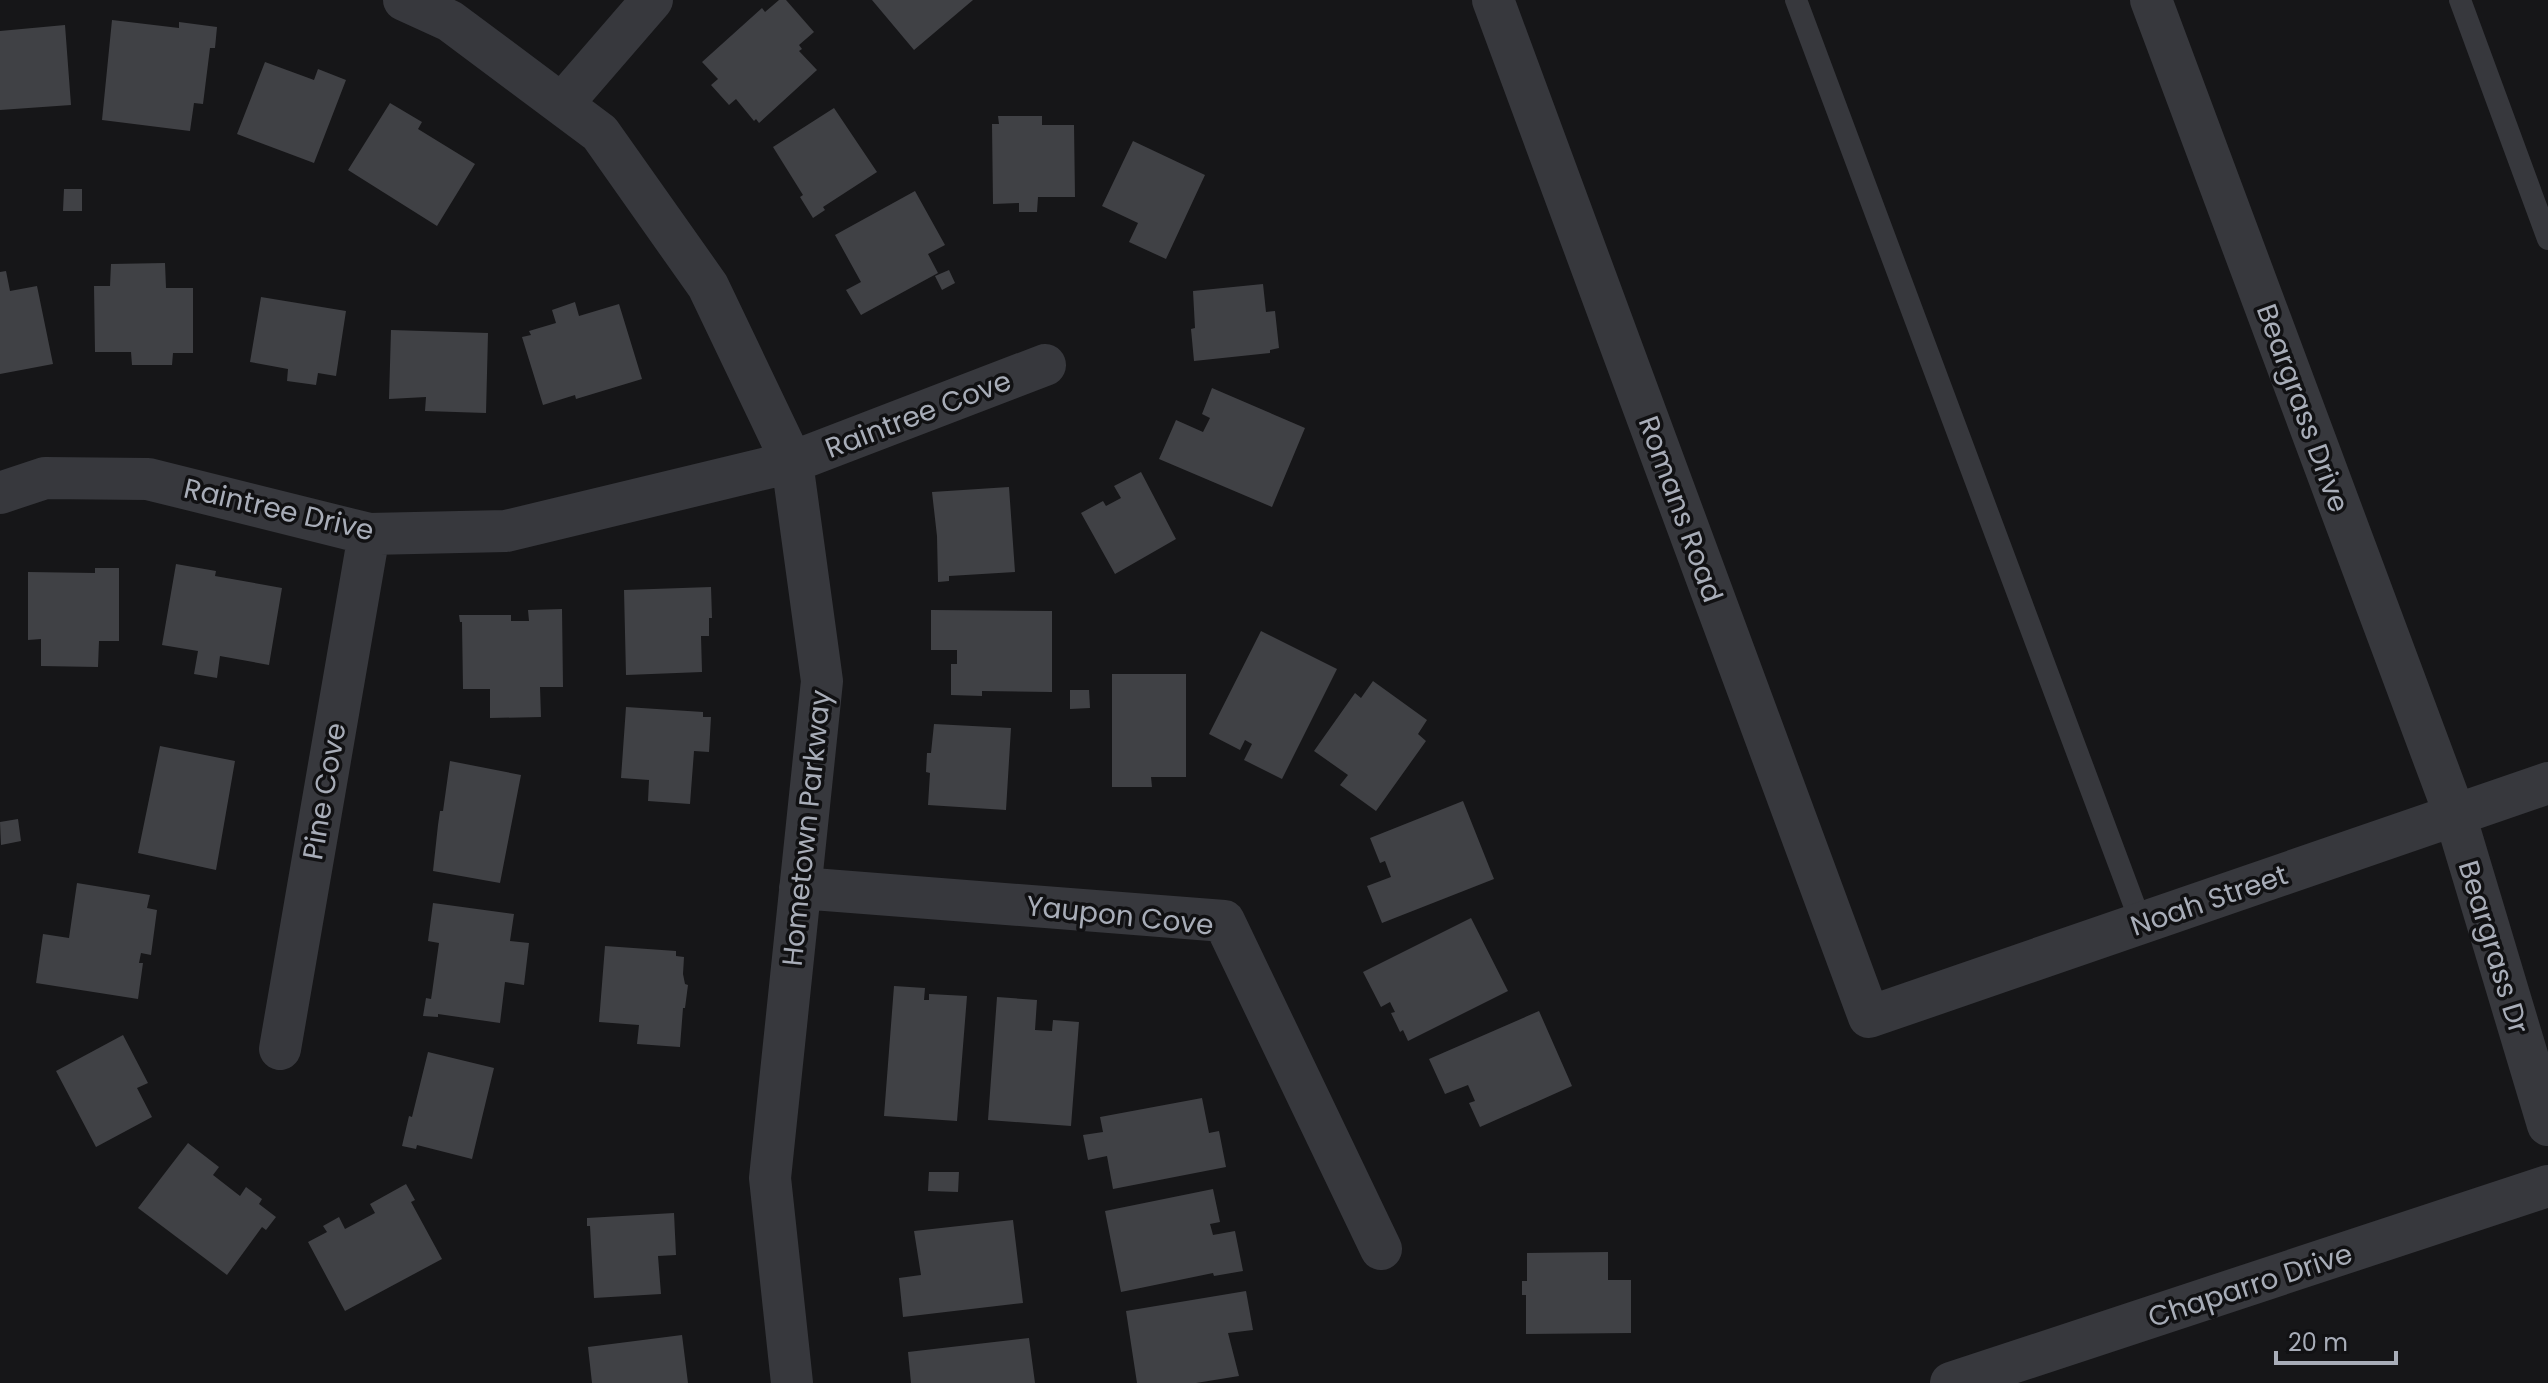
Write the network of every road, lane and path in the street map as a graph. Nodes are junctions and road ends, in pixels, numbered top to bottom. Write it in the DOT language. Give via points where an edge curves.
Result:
graph roads {
  1 [pos="404,0"];
  2 [pos="652,0"];
  3 [pos="1493,0"];
  4 [pos="1796,0"];
  5 [pos="2151,0"];
  6 [pos="2460,0"];
  7 [pos="562,104"];
  8 [pos="2548,239"];
  9 [pos="1045,365"];
  10 [pos="792,462"];
  11 [pos="0,493"];
  12 [pos="369,534"];
  13 [pos="2548,783"];
  14 [pos="2455,815"];
  15 [pos="800,888"];
  16 [pos="2141,923"];
  17 [pos="1869,1017"];
  18 [pos="280,1049"];
  19 [pos="2548,1125"];
  20 [pos="2548,1186"];
  21 [pos="1381,1249"];
  22 [pos="2002,1376"];
  23 [pos="792,1383"];
  24 [pos="1951,1383"];
  1 -- 7 [label="street, Hometown Parkway" via="450,21"];
  2 -- 7 [label="street"];
  3 -- 17 [label="street, Romans Road"];
  4 -- 16 [label="lane"];
  5 -- 14 [label="street, Beargrass Drive"];
  6 -- 8 [label="lane"];
  7 -- 10 [label="street, Hometown Parkway" via="600,133 708,286"];
  9 -- 10 [label="street, Raintree Cove"];
  10 -- 12 [label="street, Raintree Drive" via="506,531"];
  10 -- 15 [label="street, Hometown Parkway" via="822,681"];
  11 -- 12 [label="street, Raintree Drive" via="45,478 148,479"];
  12 -- 18 [label="street, Pine Cove"];
  13 -- 14 [label="street, Noah Street"];
  14 -- 16 [label="street, Noah Street"];
  14 -- 19 [label="street, Beargrass Dr"];
  15 -- 21 [label="street, Yaupon Cove" via="1224,921"];
  15 -- 23 [label="street, Hometown Parkway" via="770,1178"];
  16 -- 17 [label="street, Noah Street"];
  20 -- 22 [label="street, Chaparro Drive"];
  22 -- 24 [label="street, Chaparro Drive"];
}
